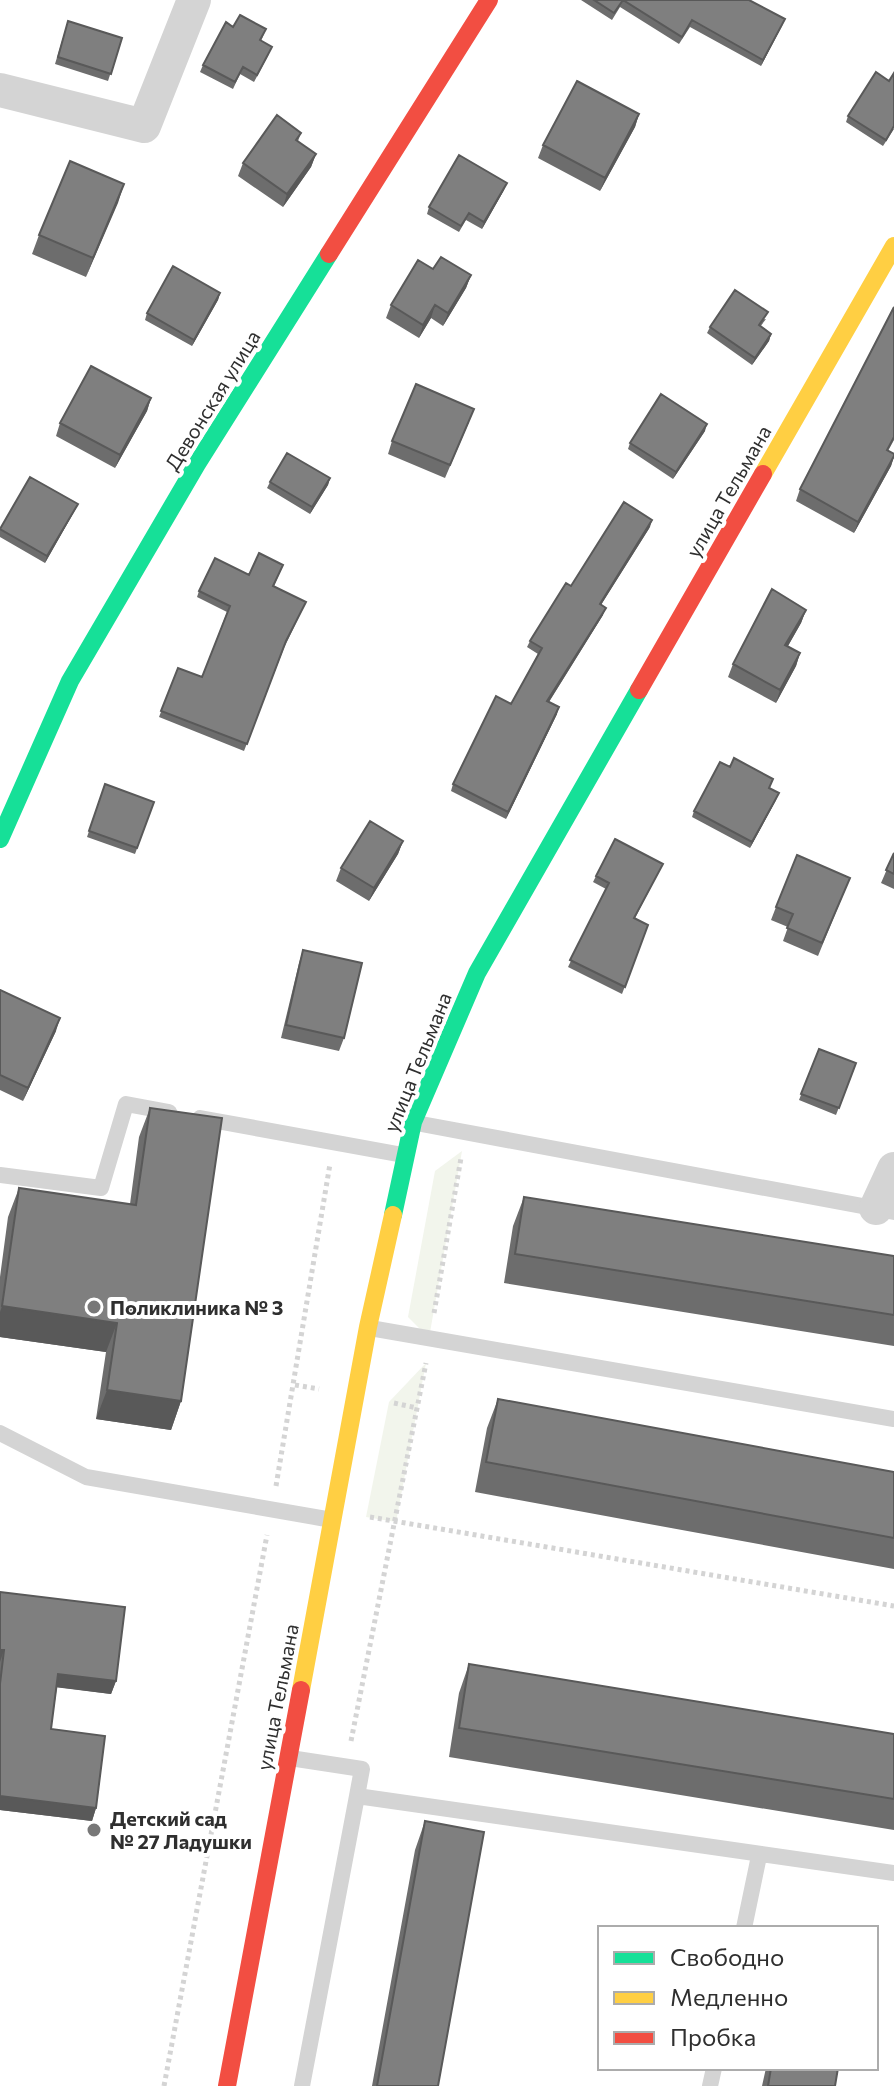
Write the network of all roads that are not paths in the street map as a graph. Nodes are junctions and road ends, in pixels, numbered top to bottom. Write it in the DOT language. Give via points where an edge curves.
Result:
graph roads {
  1 [pos="194,0"];
  2 [pos="489,0"];
  3 [pos="0,90"];
  4 [pos="894,246"];
  5 [pos="0,839"];
  6 [pos="413,1122"];
  7 [pos="403,1155"];
  8 [pos="894,1169"];
  9 [pos="0,1175"];
  10 [pos="885,1210"];
  11 [pos="368,1327"];
  12 [pos="894,1419"];
  13 [pos="0,1433"];
  14 [pos="335,1516"];
  15 [pos="288,1757"];
  16 [pos="357,1796"];
  17 [pos="759,1856"];
  18 [pos="894,1873"];
  19 [pos="744,1926"];
  20 [pos="227,2086"];
  21 [pos="302,2086"];
  1 -- 3 [label="street" via="144,126"];
  2 -- 5 [label="street, Девонская улица" via="197,464 70,681"];
  4 -- 6 [label="street, улица Тельмана" via="477,973"];
  6 -- 7 [label="street, улица Тельмана"];
  6 -- 10 [label="lane"];
  7 -- 9 [label="lane" via="126,1104 101,1188"];
  7 -- 11 [label="street, улица Тельмана"];
  8 -- 10 [label="street"];
  11 -- 12 [label="lane"];
  11 -- 14 [label="street, улица Тельмана"];
  13 -- 14 [label="lane" via="86,1477"];
  14 -- 15 [label="street, улица Тельмана"];
  15 -- 16 [label="lane" via="362,1769"];
  15 -- 20 [label="street, улица Тельмана"];
  16 -- 17 [label="lane"];
  16 -- 21 [label="lane"];
  17 -- 18 [label="lane"];
  17 -- 19 [label="lane"];
}
